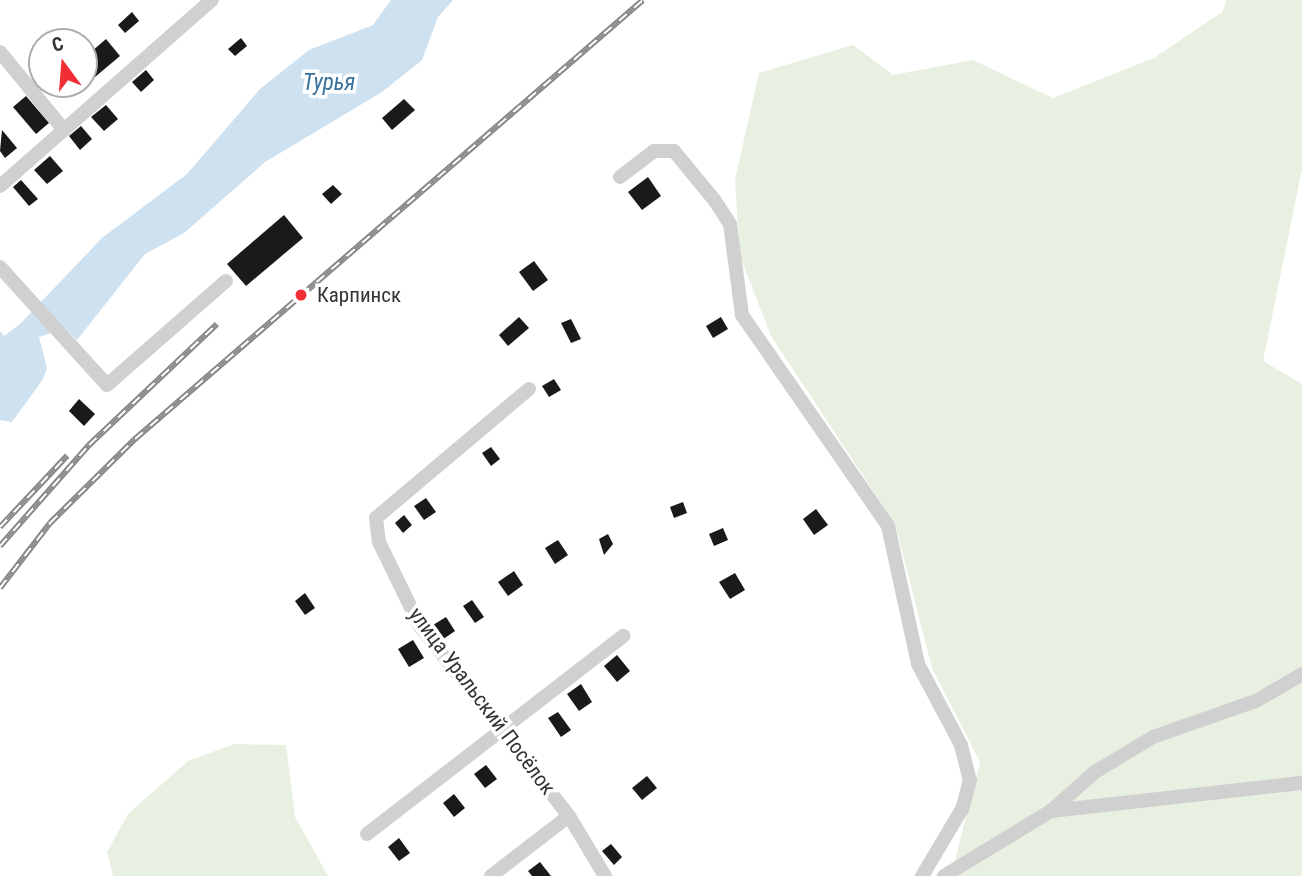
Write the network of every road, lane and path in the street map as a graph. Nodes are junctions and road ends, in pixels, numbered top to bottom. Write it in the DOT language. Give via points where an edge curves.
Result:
graph roads {
  1 [pos="212,0"];
  2 [pos="0,52"];
  3 [pos="64,130"];
  4 [pos="620,177"];
  5 [pos="0,186"];
  6 [pos="0,267"];
  7 [pos="226,281"];
  8 [pos="529,389"];
  9 [pos="623,636"];
  10 [pos="1302,674"];
  11 [pos="502,729"];
  12 [pos="1302,783"];
  13 [pos="1051,811"];
  14 [pos="569,816"];
  15 [pos="367,834"];
  16 [pos="491,876"];
  17 [pos="605,876"];
  18 [pos="922,876"];
  19 [pos="944,876"];
  1 -- 3 [label="street"];
  2 -- 3 [label="street"];
  3 -- 5 [label="street"];
  4 -- 18 [label="street" via="654,151 674,151 715,201 730,224 742,315 888,526 918,664 961,745 970,780 962,809"];
  6 -- 7 [label="street" via="107,385"];
  8 -- 11 [label="street, улица Уральский Посёлок" via="376,518 379,542 420,626"];
  9 -- 11 [label="street"];
  10 -- 13 [label="street" via="1255,701 1153,737 1095,772"];
  11 -- 14 [label="street, улица Уральский Посёлок"];
  11 -- 15 [label="street"];
  12 -- 13 [label="street"];
  13 -- 19 [label="street"];
  14 -- 16 [label="street"];
  14 -- 17 [label="street, улица Уральский Посёлок"];
}
